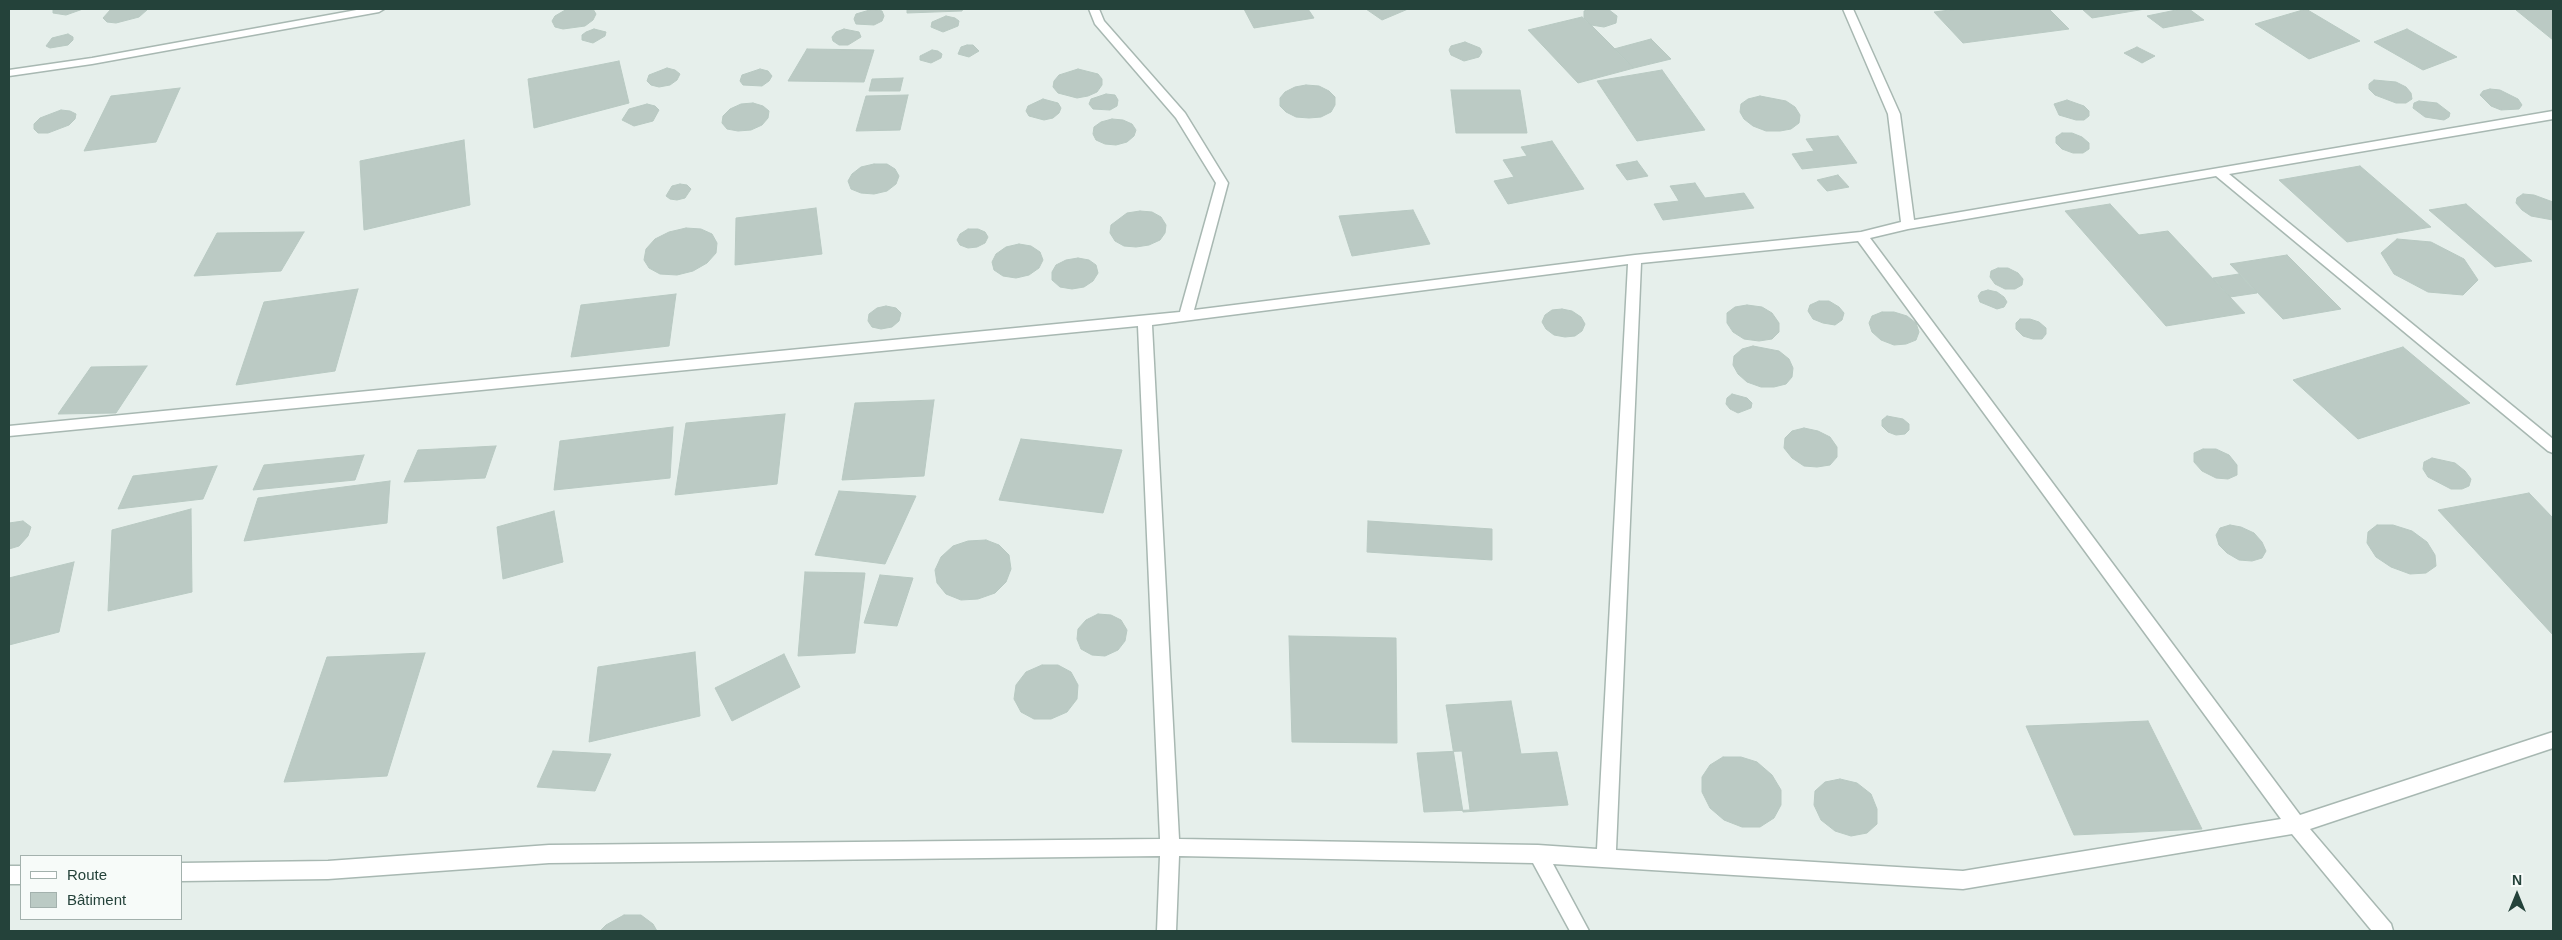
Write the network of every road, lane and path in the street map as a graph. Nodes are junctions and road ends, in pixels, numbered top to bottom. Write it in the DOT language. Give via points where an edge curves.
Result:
graph roads {
  1 [pos="379,9"];
  2 [pos="1094,9"];
  3 [pos="1848,9"];
  4 [pos="9,73"];
  5 [pos="2553,116"];
  6 [pos="2218,171"];
  7 [pos="1908,225"];
  8 [pos="1861,236"];
  9 [pos="1635,259"];
  10 [pos="1186,316"];
  11 [pos="1145,321"];
  12 [pos="9,431"];
  13 [pos="2553,447"];
  14 [pos="2553,740"];
  15 [pos="2296,825"];
  16 [pos="1170,847"];
  17 [pos="1538,854"];
  18 [pos="1606,859"];
  19 [pos="182,872"];
  20 [pos="1167,931"];
  21 [pos="1580,931"];
  22 [pos="2384,931"];
  1 -- 4 [label="street"];
  2 -- 10 [label="street" via="1099,22 1181,116 1222,183"];
  3 -- 7 [label="street" via="1894,114"];
  5 -- 6 [label="street"];
  6 -- 7 [label="street"];
  6 -- 13 [label="street"];
  7 -- 8 [label="street"];
  8 -- 9 [label="street"];
  8 -- 15 [label="street"];
  9 -- 10 [label="street"];
  9 -- 18 [label="street"];
  10 -- 11 [label="street"];
  11 -- 12 [label="street"];
  11 -- 16 [label="street"];
  14 -- 15 [label="street"];
  15 -- 18 [label="street" via="1964,880"];
  15 -- 22 [label="street"];
  16 -- 17 [label="street"];
  16 -- 19 [label="street" via="549,854 328,870"];
  16 -- 20 [label="street"];
  17 -- 18 [label="street"];
  17 -- 21 [label="street"];
}
